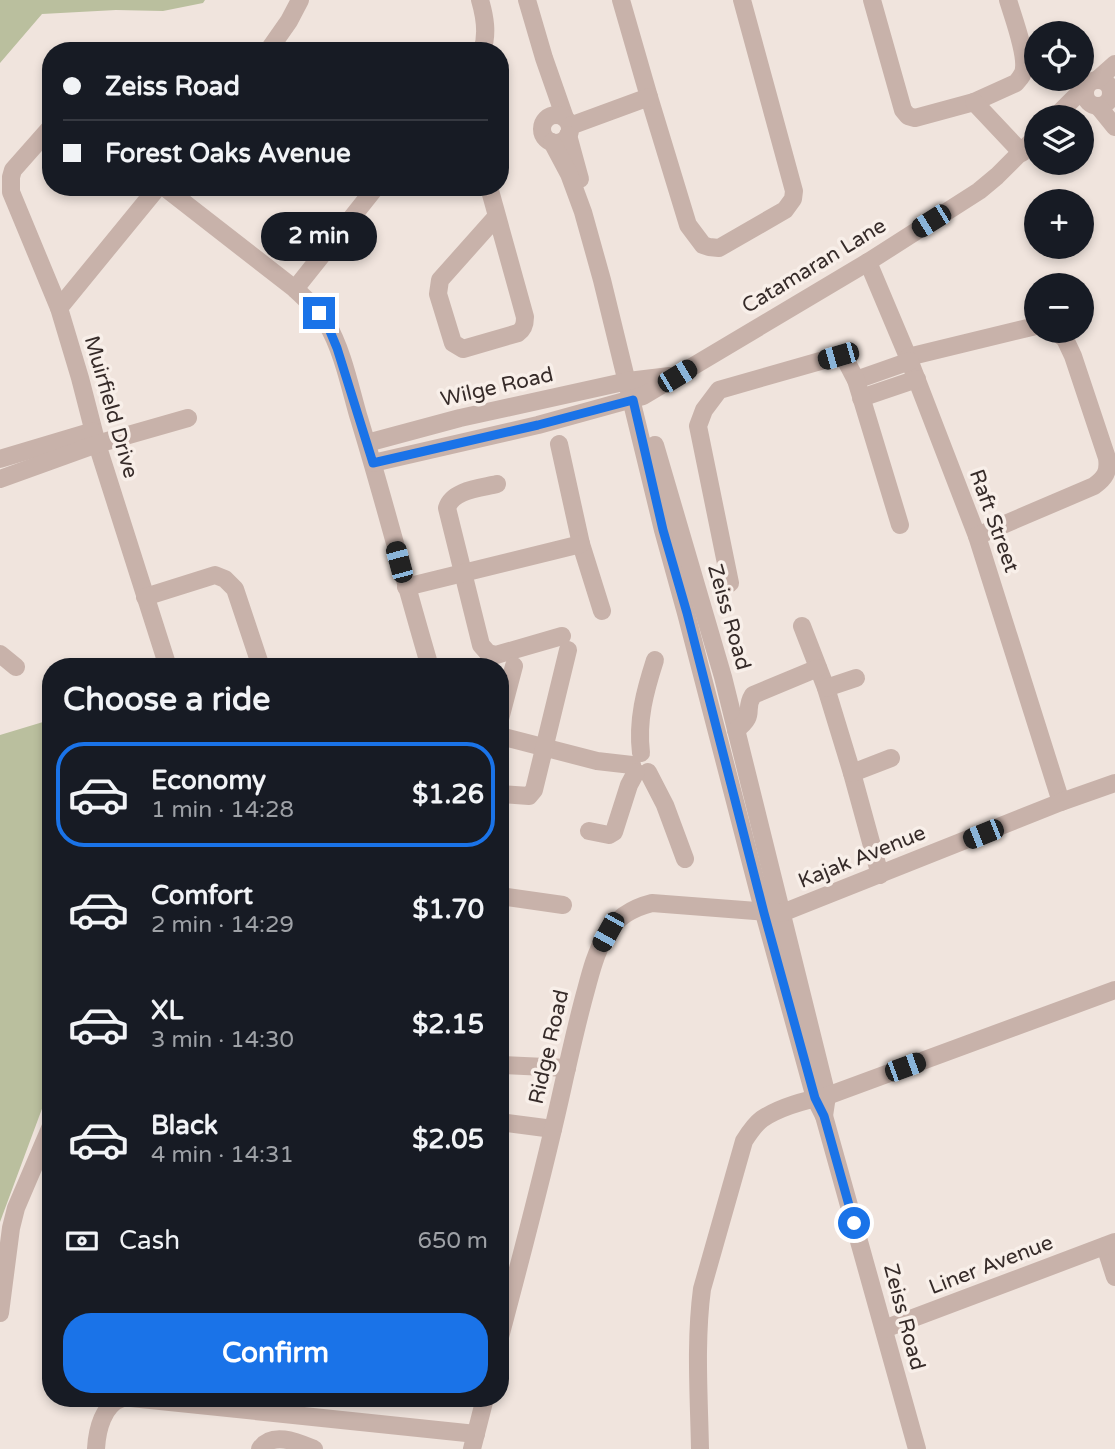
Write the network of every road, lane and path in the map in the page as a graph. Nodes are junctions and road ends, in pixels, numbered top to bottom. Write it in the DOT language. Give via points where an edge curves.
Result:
graph roads {
  1 [pos="300,0"];
  2 [pos="480,0"];
  3 [pos="527,0"];
  4 [pos="621,0"];
  5 [pos="742,0"];
  6 [pos="872,0"];
  7 [pos="1008,0"];
  8 [pos="275,42"];
  9 [pos="484,42"];
  10 [pos="1115,64"];
  11 [pos="1101,92"];
  12 [pos="649,97"];
  13 [pos="974,102"];
  14 [pos="1078,105"];
  15 [pos="1115,117"];
  16 [pos="563,124"];
  17 [pos="1115,127"];
  18 [pos="42,137"];
  19 [pos="1022,153"];
  20 [pos="151,196"];
  21 [pos="176,196"];
  22 [pos="369,196"];
  23 [pos="491,196"];
  24 [pos="496,216"];
  25 [pos="868,262"];
  26 [pos="295,289"];
  27 [pos="59,308"];
  28 [pos="1024,329"];
  29 [pos="1067,343"];
  30 [pos="909,359"];
  31 [pos="917,379"];
  32 [pos="635,389"];
  33 [pos="859,389"];
  34 [pos="188,418"];
  35 [pos="460,418"];
  36 [pos="95,438"];
  37 [pos="467,441"];
  38 [pos="367,443"];
  39 [pos="559,444"];
  40 [pos="0,459"];
  41 [pos="373,463"];
  42 [pos="0,479"];
  43 [pos="497,484"];
  44 [pos="900,525"];
  45 [pos="977,536"];
  46 [pos="580,544"];
  47 [pos="463,573"];
  48 [pos="730,583"];
  49 [pos="406,587"];
  50 [pos="145,597"];
  51 [pos="602,611"];
  52 [pos="802,626"];
  53 [pos="0,654"];
  54 [pos="165,658"];
  55 [pos="258,658"];
  56 [pos="427,658"];
  57 [pos="655,660"];
  58 [pos="513,666"];
  59 [pos="16,667"];
  60 [pos="818,668"];
  61 [pos="856,678"];
  62 [pos="509,682"];
  63 [pos="827,688"];
  64 [pos="736,730"];
  65 [pos="509,738"];
  66 [pos="544,747"];
  67 [pos="891,758"];
  68 [pos="639,765"];
  69 [pos="852,773"];
  70 [pos="1115,783"];
  71 [pos="509,795"];
  72 [pos="1061,802"];
  73 [pos="589,831"];
  74 [pos="685,859"];
  75 [pos="880,875"];
  76 [pos="509,897"];
  77 [pos="563,905"];
  78 [pos="764,913"];
  79 [pos="782,913"];
  80 [pos="1115,990"];
  81 [pos="509,1065"];
  82 [pos="567,1068"];
  83 [pos="821,1097"];
  84 [pos="509,1123"];
  85 [pos="553,1129"];
  86 [pos="42,1147"];
  87 [pos="1110,1244"];
  88 [pos="1115,1277"];
  89 [pos="509,1302"];
  90 [pos="0,1313"];
  91 [pos="884,1329"];
  92 [pos="110,1407"];
  93 [pos="203,1407"];
  94 [pos="483,1407"];
  95 [pos="474,1441"];
  96 [pos="96,1449"];
  97 [pos="260,1449"];
  98 [pos="314,1449"];
  99 [pos="700,1449"];
  100 [pos="916,1449"];
  1 -- 8 [label="street"];
  2 -- 9 [label="street"];
  3 -- 16 [label="street, Zeiss Road"];
  4 -- 12 [label="street"];
  5 -- 12 [label="street" via="793,184 793,199 785,210 719,248 703,245 688,225"];
  6 -- 13 [label="street" via="908,116"];
  7 -- 13 [label="street" via="1023,54 1023,73 1016,83"];
  10 -- 11 [label="street"];
  11 -- 14 [label="street"];
  11 -- 15 [label="street"];
  11 -- 17 [label="street"];
  12 -- 16 [label="street"];
  13 -- 19 [label="street"];
  16 -- 32 [label="street, Zeiss Road" via="608,272"];
  16 -- 32 [label="street, Zeiss Road" via="561,142 551,142 583,212"];
  18 -- 27 [label="street, Muirfield Drive" via="13,170 10,186"];
  19 -- 25 [label="street, Catamaran Lane" via="979,191"];
  20 -- 27 [label="street"];
  21 -- 26 [label="street"];
  22 -- 26 [label="street"];
  23 -- 24 [label="street"];
  24 -- 24 [label="street" via="524,324 518,333 463,349 453,343 438,293 440,280"];
  25 -- 30 [label="street, Raft Street"];
  25 -- 32 [label="street, Catamaran Lane" via="677,376"];
  26 -- 38 [label="street" via="319,313 332,335"];
  27 -- 36 [label="street, Muirfield Drive"];
  28 -- 30 [label="street"];
  29 -- 45 [label="street" via="1107,458 1106,475 1094,486"];
  30 -- 31 [label="street, Raft Street"];
  30 -- 33 [label="street"];
  31 -- 33 [label="street"];
  31 -- 45 [label="street, Raft Street"];
  32 -- 35 [label="street, Wilge Road"];
  32 -- 37 [label="street"];
  32 -- 64 [label="street, Zeiss Road"];
  32 -- 78 [label="street, Zeiss Road" via="663,530"];
  33 -- 44 [label="street"];
  33 -- 48 [label="street" via="844,357 838,356 719,390 704,410 698,426"];
  34 -- 36 [label="street"];
  35 -- 37 [label="street"];
  35 -- 38 [label="street, Wilge Road"];
  36 -- 40 [label="street"];
  36 -- 42 [label="street"];
  36 -- 50 [label="street, Muirfield Drive"];
  37 -- 41 [label="street"];
  38 -- 41 [label="street"];
  39 -- 46 [label="street"];
  41 -- 49 [label="street"];
  43 -- 47 [label="street" via="457,495 449,502"];
  45 -- 72 [label="street, Raft Street"];
  46 -- 47 [label="street"];
  46 -- 51 [label="street"];
  47 -- 49 [label="street"];
  47 -- 66 [label="street" via="481,645 488,653 565,643"];
  49 -- 56 [label="street"];
  50 -- 54 [label="street, Muirfield Drive"];
  50 -- 55 [label="street" via="215,575 226,579 235,589"];
  52 -- 60 [label="street"];
  53 -- 59 [label="street"];
  57 -- 68 [label="street" via="641,713"];
  58 -- 62 [label="street"];
  60 -- 63 [label="street"];
  60 -- 64 [label="street" via="753,695 749,716"];
  61 -- 63 [label="street"];
  63 -- 69 [label="street"];
  64 -- 79 [label="street, Zeiss Road"];
  65 -- 66 [label="street"];
  66 -- 68 [label="street" via="597,761"];
  66 -- 71 [label="street" via="534,790 529,796"];
  67 -- 69 [label="street"];
  68 -- 73 [label="street" via="614,832"];
  68 -- 74 [label="street" via="665,805"];
  69 -- 75 [label="street"];
  70 -- 72 [label="street, Kajak Avenue"];
  72 -- 75 [label="street, Kajak Avenue"];
  75 -- 79 [label="street, Kajak Avenue"];
  76 -- 77 [label="street"];
  78 -- 79 [label="street, Ridge Road"];
  78 -- 82 [label="street, Ridge Road" via="652,903 627,912 600,946"];
  78 -- 83 [label="street, Zeiss Road"];
  79 -- 83 [label="street, Zeiss Road"];
  80 -- 83 [label="street"];
  81 -- 82 [label="street"];
  82 -- 85 [label="street, Ridge Road"];
  83 -- 91 [label="street, Zeiss Road"];
  83 -- 99 [label="street" via="762,1119 744,1141 702,1289"];
  84 -- 85 [label="street"];
  85 -- 89 [label="street, Ridge Road"];
  86 -- 90 [label="street" via="16,1208"];
  87 -- 88 [label="street"];
  87 -- 91 [label="street, Liner Avenue"];
  91 -- 100 [label="street, Zeiss Road"];
  92 -- 96 [label="street"];
  93 -- 95 [label="street"];
  94 -- 95 [label="street"];
  97 -- 98 [label="street" via="276,1439"];
}
